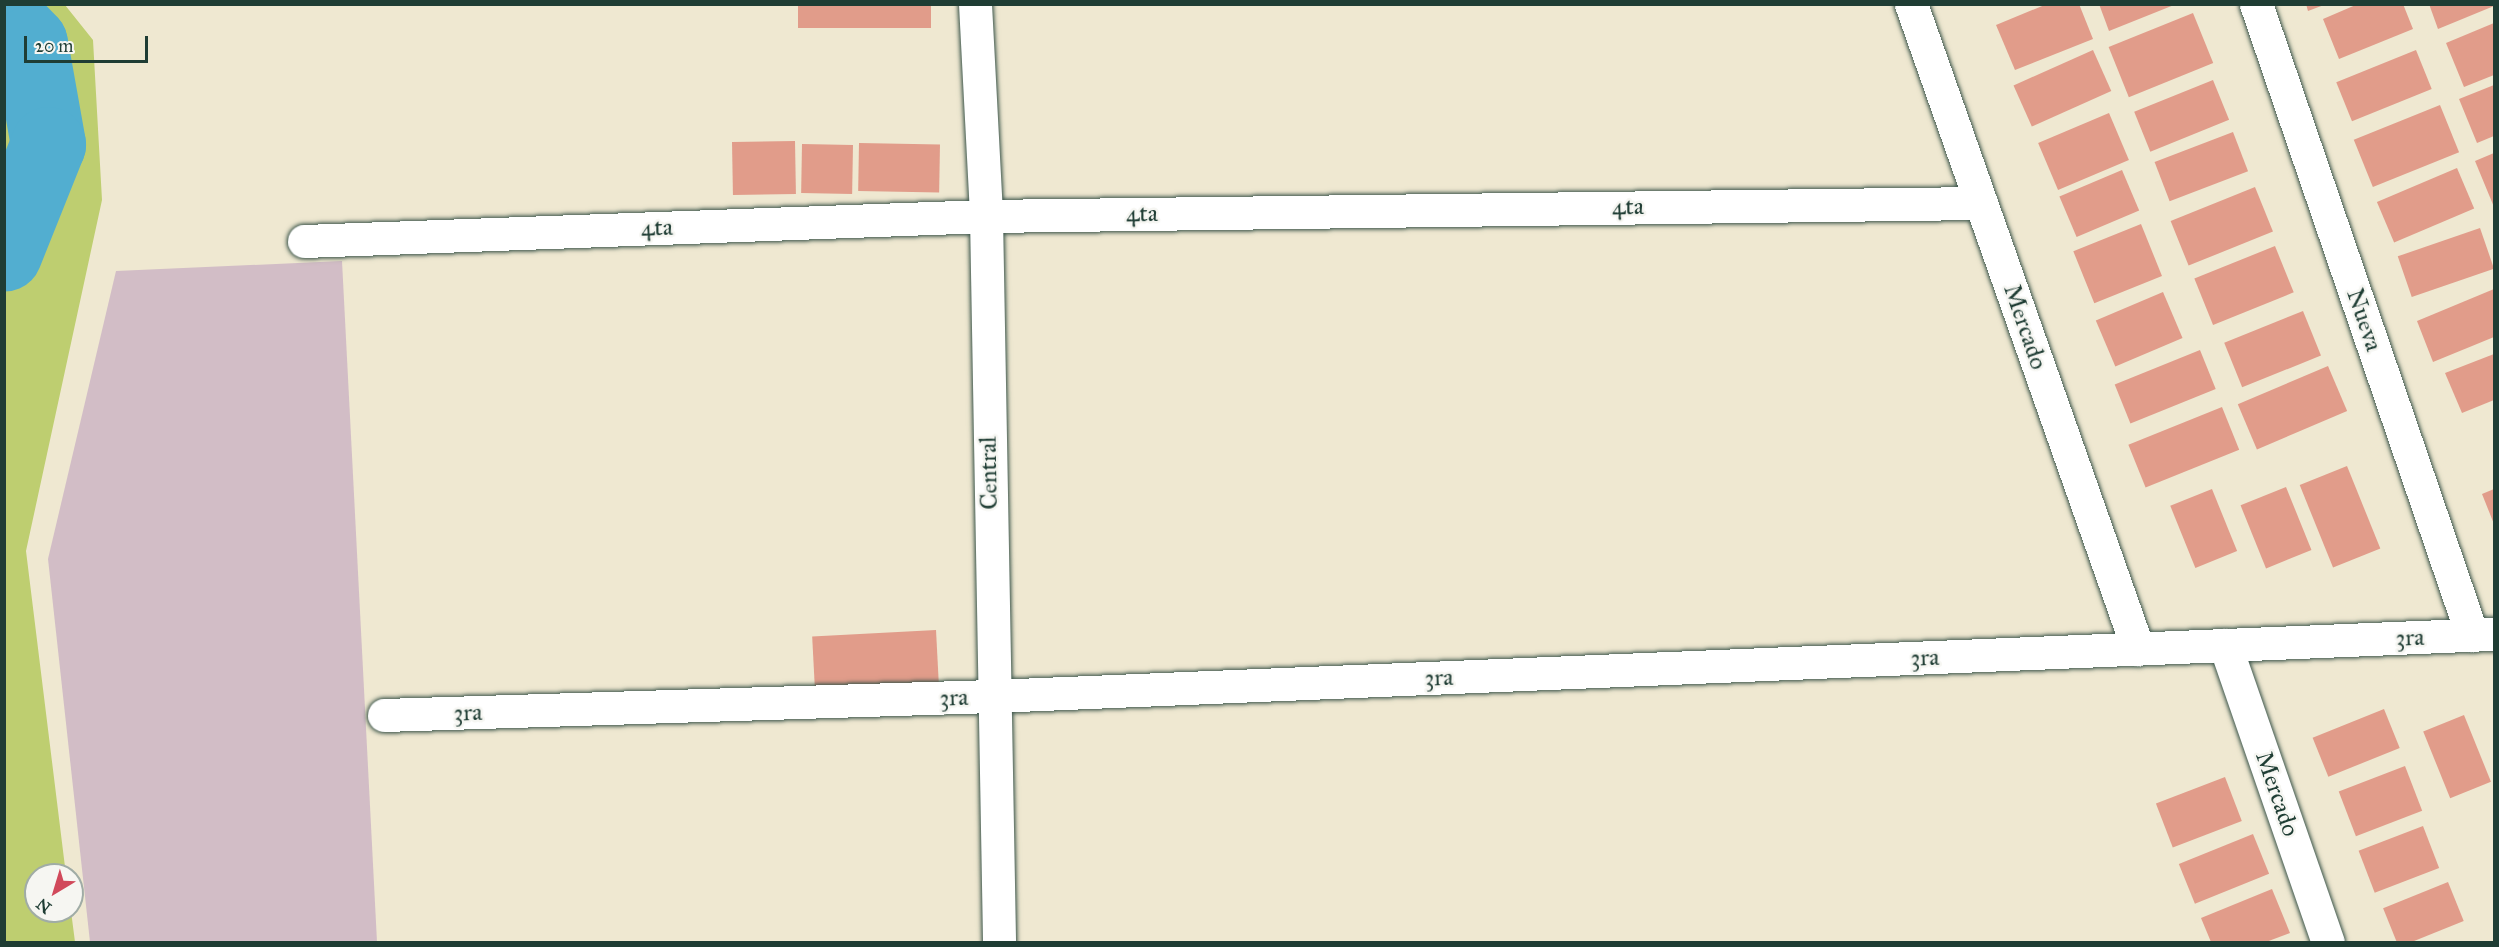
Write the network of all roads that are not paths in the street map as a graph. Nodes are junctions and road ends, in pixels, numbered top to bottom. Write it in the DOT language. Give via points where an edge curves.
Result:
graph roads {
  1 [pos="975,4"];
  2 [pos="1911,4"];
  3 [pos="2256,4"];
  4 [pos="1981,203"];
  5 [pos="986,216"];
  6 [pos="304,241"];
  7 [pos="2483,635"];
  8 [pos="2225,645"];
  9 [pos="2138,649"];
  10 [pos="993,696"];
  11 [pos="384,715"];
  12 [pos="999,942"];
  13 [pos="2328,942"];
  1 -- 5 [label="street, Central"];
  2 -- 4 [label="street, Mercado"];
  3 -- 7 [label="street, Nueva"];
  4 -- 5 [label="street, 4ta"];
  4 -- 9 [label="street, Mercado"];
  5 -- 6 [label="street, 4ta"];
  5 -- 10 [label="street, Central"];
  7 -- 8 [label="street, 3ra"];
  8 -- 9 [label="street, 3ra"];
  8 -- 13 [label="street, Mercado"];
  9 -- 10 [label="street, 3ra"];
  10 -- 11 [label="street, 3ra"];
  10 -- 12 [label="street, Central"];
}
